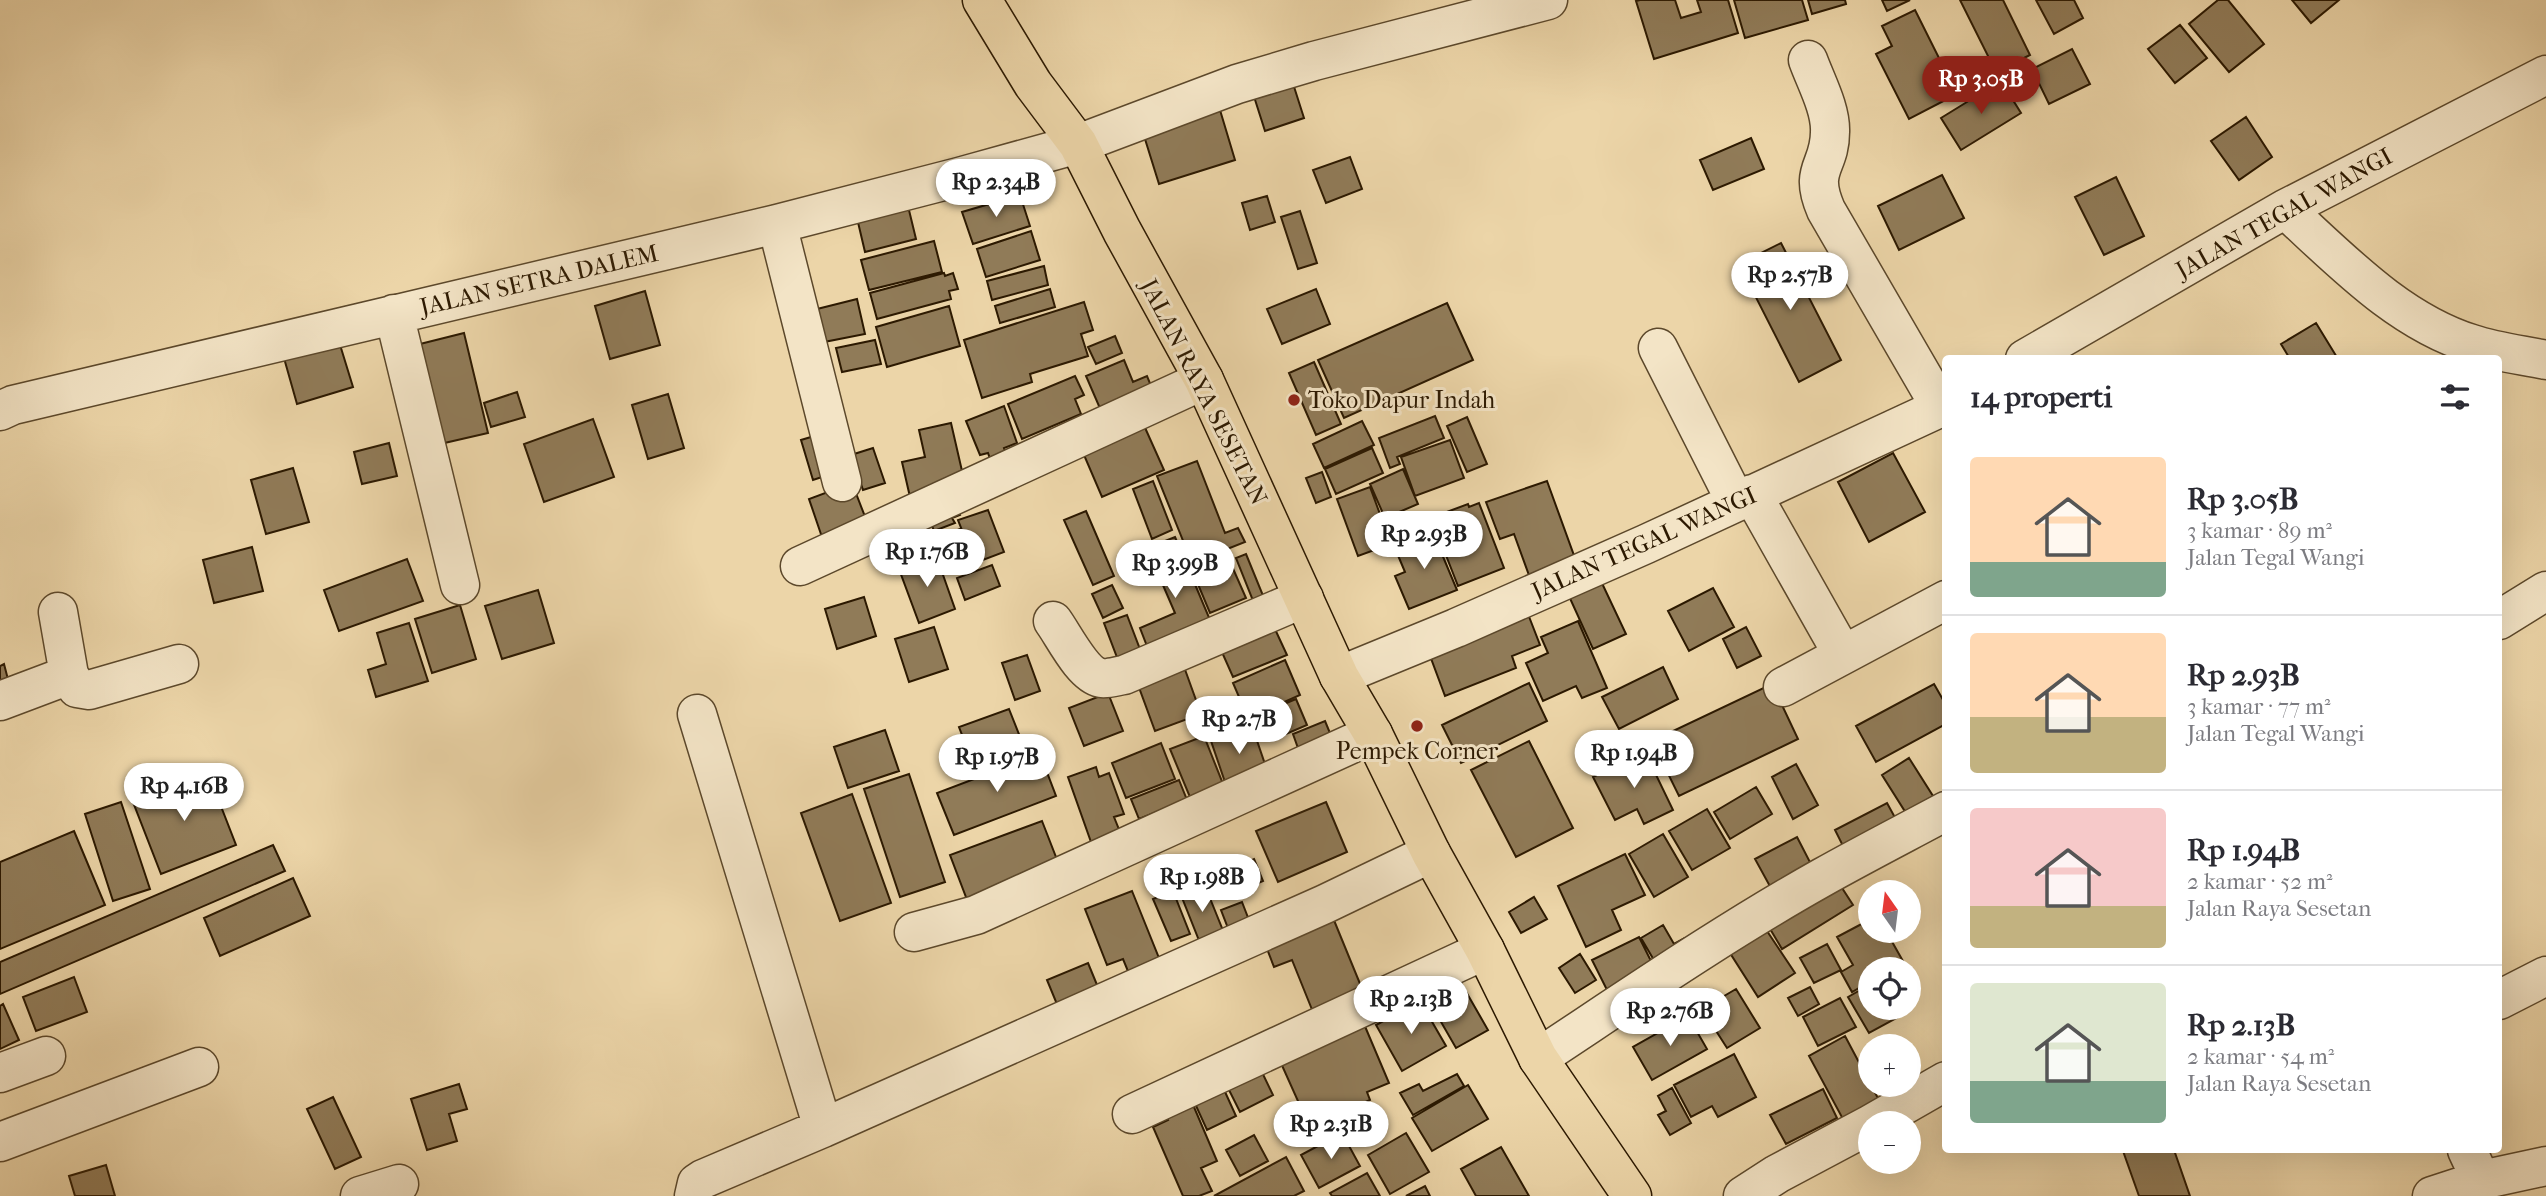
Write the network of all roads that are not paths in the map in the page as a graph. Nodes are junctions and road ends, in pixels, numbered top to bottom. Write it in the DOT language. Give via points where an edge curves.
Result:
graph roads {
  1 [pos="982,0"];
  2 [pos="1548,0"];
  3 [pos="1808,60"];
  4 [pos="2546,75"];
  5 [pos="1078,144"];
  6 [pos="2286,209"];
  7 [pos="777,224"];
  8 [pos="394,314"];
  9 [pos="1658,348"];
  10 [pos="2460,352"];
  11 [pos="2032,355"];
  12 [pos="2492,355"];
  13 [pos="2502,356"];
  14 [pos="2546,360"];
  15 [pos="1204,380"];
  16 [pos="1942,405"];
  17 [pos="1942,407"];
  18 [pos="0,411"];
  19 [pos="842,482"];
  20 [pos="1744,498"];
  21 [pos="800,566"];
  22 [pos="460,585"];
  23 [pos="2546,591"];
  24 [pos="1304,598"];
  25 [pos="1942,602"];
  26 [pos="58,612"];
  27 [pos="2502,618"];
  28 [pos="1053,621"];
  29 [pos="1843,655"];
  30 [pos="178,664"];
  31 [pos="69,675"];
  32 [pos="1339,676"];
  33 [pos="1783,687"];
  34 [pos="0,701"];
  35 [pos="697,714"];
  36 [pos="1373,734"];
  37 [pos="1942,813"];
  38 [pos="1431,853"];
  39 [pos="914,932"];
  40 [pos="1485,950"];
  41 [pos="2546,976"];
  42 [pos="2502,998"];
  43 [pos="46,1056"];
  44 [pos="1538,1058"];
  45 [pos="199,1067"];
  46 [pos="0,1073"];
  47 [pos="1942,1083"];
  48 [pos="1894,1111"];
  49 [pos="1132,1114"];
  50 [pos="823,1128"];
  51 [pos="1858,1131"];
  52 [pos="0,1142"];
  53 [pos="2474,1165"];
  54 [pos="2546,1166"];
  55 [pos="399,1184"];
  56 [pos="1626,1194"];
  57 [pos="360,1196"];
  58 [pos="694,1196"];
  59 [pos="1743,1196"];
  60 [pos="2432,1196"];
  1 -- 5 [label="main road, JALAN RAYA SESETAN"];
  2 -- 5 [label="street, JALAN SETRA DALEM" via="1237,84"];
  3 -- 16 [label="street" via="1830,133 1818,192"];
  4 -- 6 [label="street, JALAN TEGAL WANGI"];
  5 -- 7 [label="street, JALAN SETRA DALEM"];
  5 -- 15 [label="main road, JALAN RAYA SESETAN"];
  6 -- 10 [label="street" via="2378,293 2434,328"];
  6 -- 11 [label="street, JALAN TEGAL WANGI"];
  7 -- 8 [label="street, JALAN SETRA DALEM"];
  7 -- 19 [label="street"];
  8 -- 18 [label="street, JALAN SETRA DALEM"];
  8 -- 22 [label="street"];
  9 -- 20 [label="street"];
  10 -- 12 [label="street"];
  13 -- 14 [label="street"];
  15 -- 21 [label="street"];
  15 -- 24 [label="main road, JALAN RAYA SESETAN"];
  17 -- 20 [label="street, JALAN TEGAL WANGI"];
  20 -- 29 [label="street"];
  20 -- 32 [label="street, JALAN TEGAL WANGI"];
  23 -- 27 [label="street"];
  24 -- 28 [label="street" via="1114,677 1101,678 1083,666"];
  24 -- 32 [label="main road, JALAN RAYA SESETAN"];
  25 -- 29 [label="street"];
  26 -- 31 [label="street"];
  29 -- 33 [label="street"];
  30 -- 31 [label="street" via="89,690 77,688"];
  31 -- 34 [label="street"];
  32 -- 36 [label="main road, JALAN RAYA SESETAN"];
  35 -- 50 [label="street"];
  36 -- 38 [label="main road, JALAN RAYA SESETAN"];
  36 -- 39 [label="street" via="976,915"];
  37 -- 44 [label="street" via="1755,918"];
  38 -- 40 [label="main road, JALAN RAYA SESETAN"];
  38 -- 50 [label="street"];
  40 -- 44 [label="main road, JALAN RAYA SESETAN"];
  40 -- 49 [label="street"];
  41 -- 42 [label="street"];
  43 -- 46 [label="street"];
  44 -- 56 [label="main road, JALAN RAYA SESETAN"];
  45 -- 52 [label="street"];
  47 -- 48 [label="street"];
  50 -- 58 [label="street" via="704,1178"];
  51 -- 59 [label="street"];
  53 -- 54 [label="street"];
  53 -- 60 [label="street"];
  55 -- 57 [label="street"];
}
